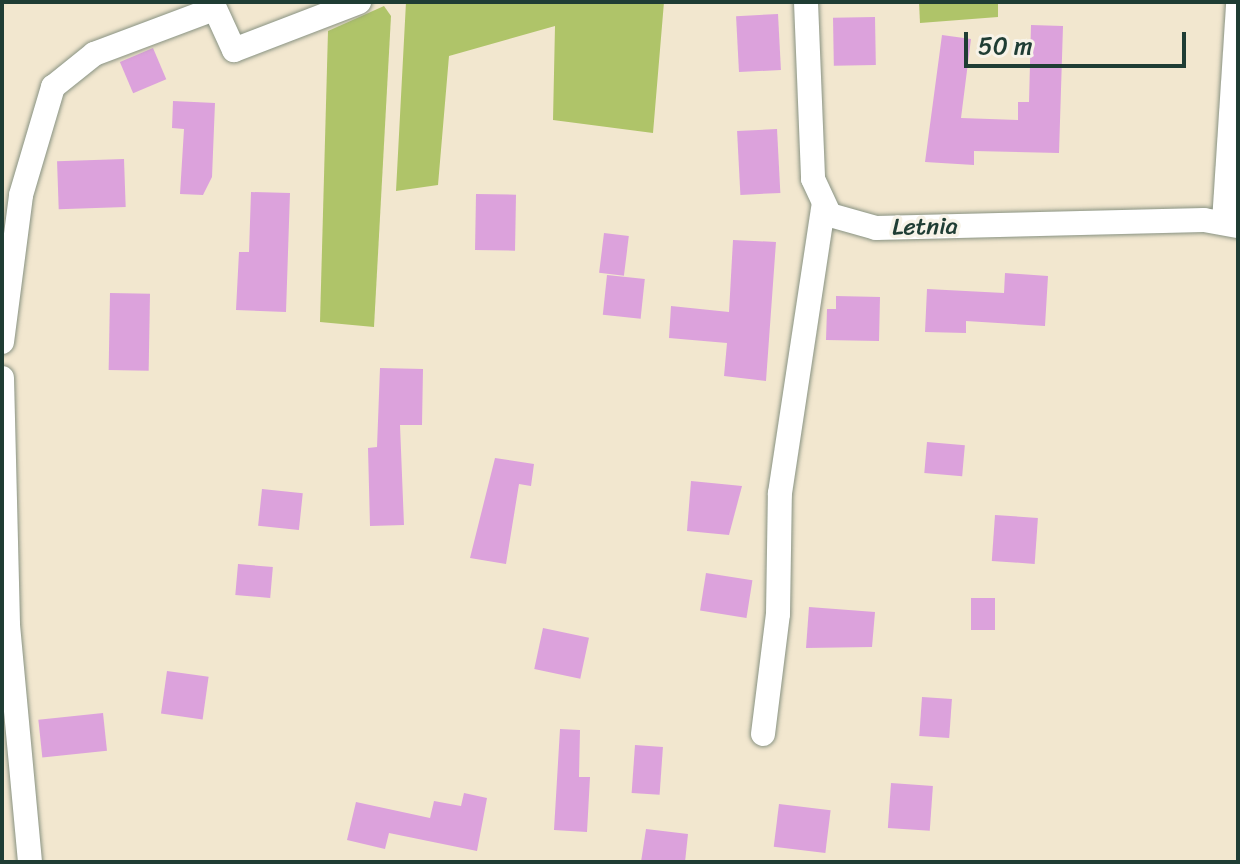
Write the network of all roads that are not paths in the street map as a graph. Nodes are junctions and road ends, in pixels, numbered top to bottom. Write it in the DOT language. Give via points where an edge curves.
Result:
graph roads {
  1 [pos="359,2"];
  2 [pos="806,2"];
  3 [pos="1238,3"];
  4 [pos="213,6"];
  5 [pos="823,208"];
  6 [pos="1231,224"];
  7 [pos="2,342"];
  8 [pos="2,378"];
  9 [pos="763,734"];
  10 [pos="30,862"];
  1 -- 4 [label="street" via="234,50"];
  2 -- 5 [label="street" via="813,179"];
  3 -- 6 [label="street"];
  4 -- 7 [label="street" via="94,54 53,87 21,195"];
  5 -- 6 [label="street, Letnia" via="876,228"];
  5 -- 9 [label="street" via="780,493 778,614"];
  8 -- 10 [label="street" via="8,625"];
}
